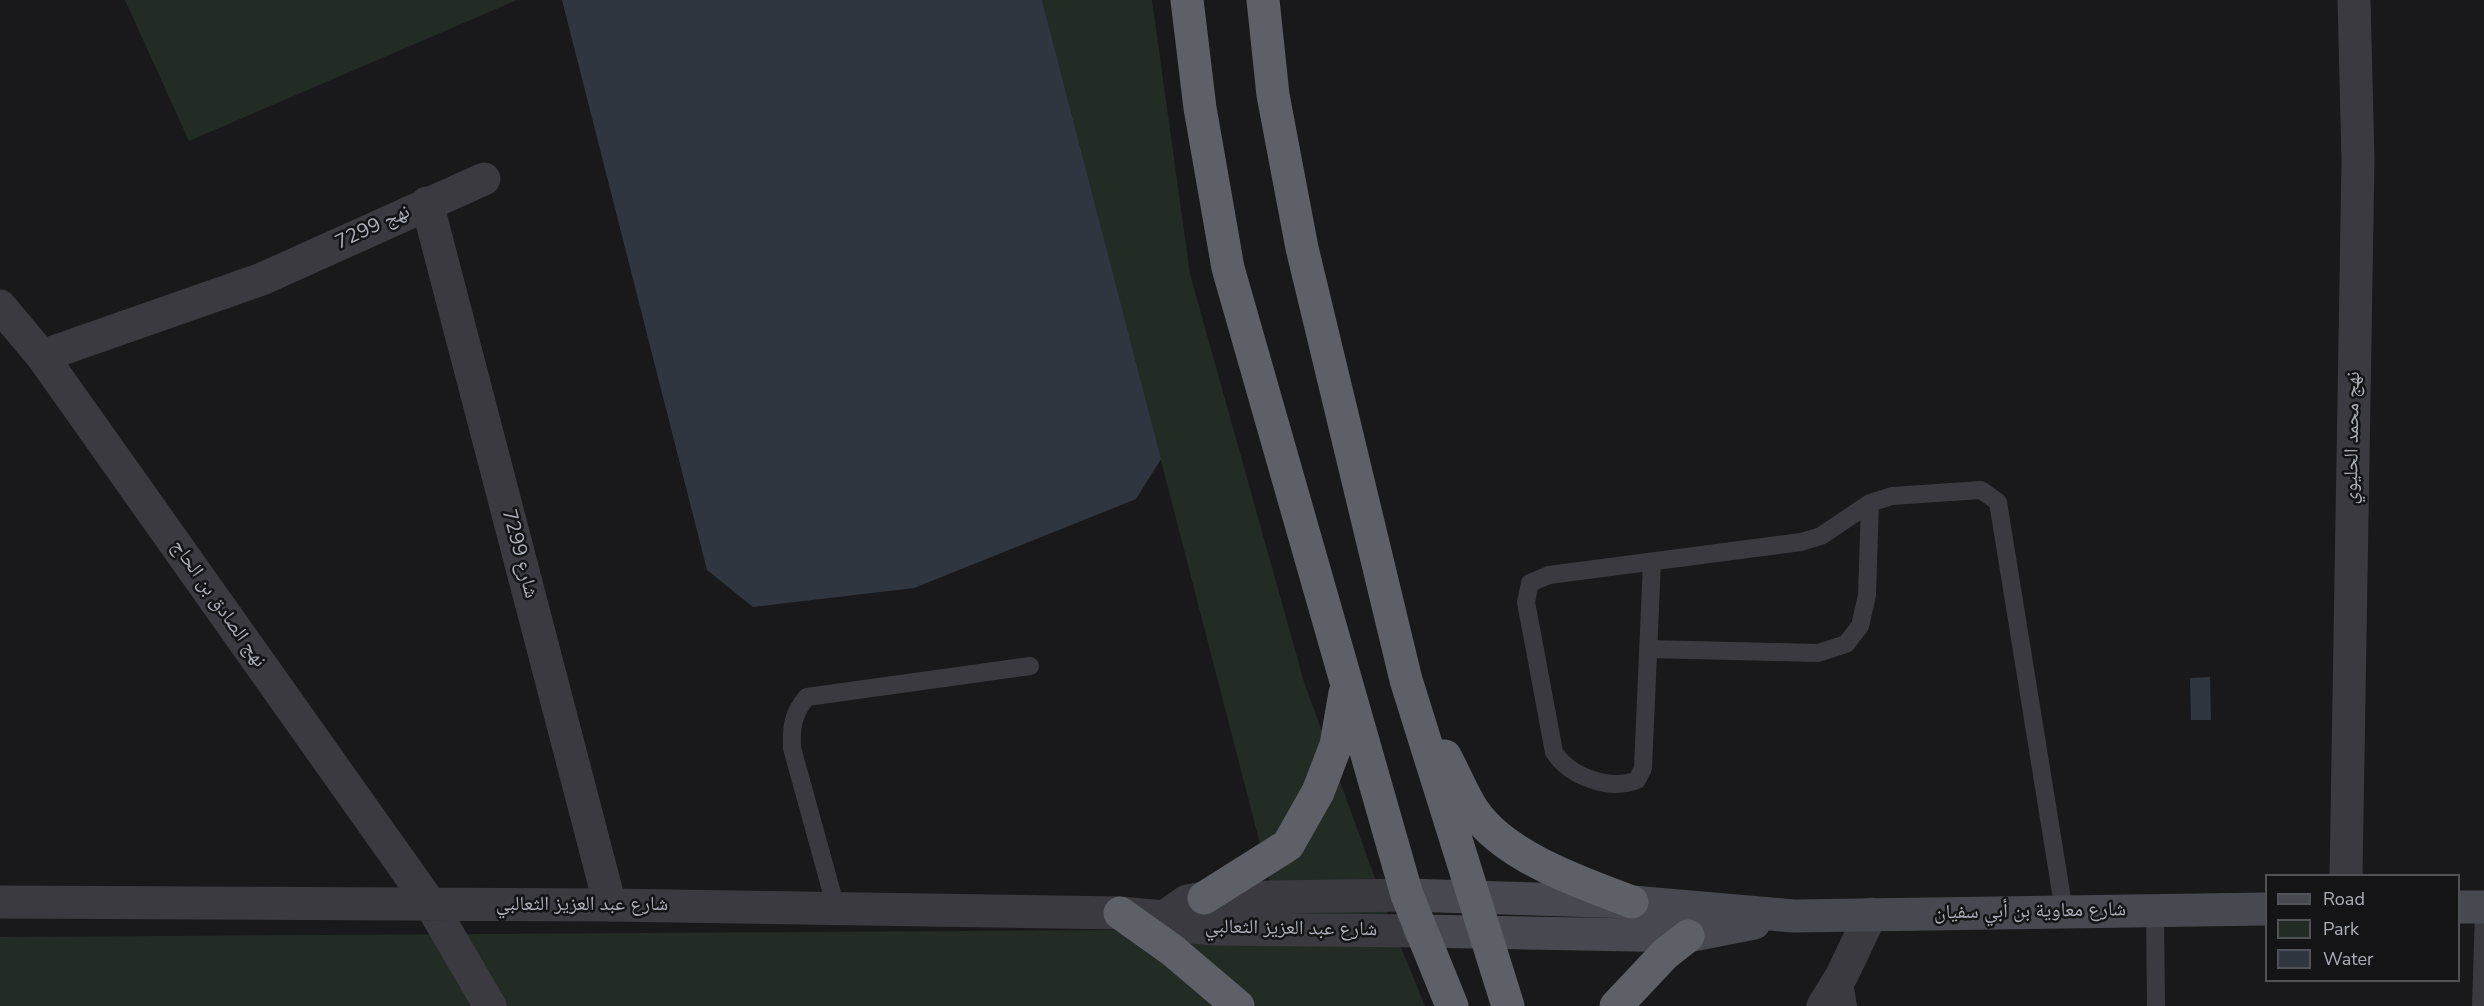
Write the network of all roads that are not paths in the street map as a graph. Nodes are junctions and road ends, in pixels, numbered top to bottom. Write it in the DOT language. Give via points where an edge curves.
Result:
graph roads {
  1 [pos="1187,0"];
  2 [pos="1263,0"];
  3 [pos="2354,0"];
  4 [pos="484,179"];
  5 [pos="427,203"];
  6 [pos="0,306"];
  7 [pos="42,356"];
  8 [pos="1870,503"];
  9 [pos="1652,562"];
  10 [pos="1648,649"];
  11 [pos="1030,666"];
  12 [pos="1406,680"];
  13 [pos="1347,685"];
  14 [pos="2346,874"];
  15 [pos="1407,895"];
  16 [pos="1204,898"];
  17 [pos="1474,898"];
  18 [pos="0,902"];
  19 [pos="1632,902"];
  20 [pos="431,904"];
  21 [pos="610,905"];
  22 [pos="2460,907"];
  23 [pos="836,908"];
  24 [pos="2265,909"];
  25 [pos="2484,909"];
  26 [pos="2155,910"];
  27 [pos="2064,911"];
  28 [pos="1120,913"];
  29 [pos="1871,914"];
  30 [pos="1794,916"];
  31 [pos="1164,917"];
  32 [pos="1420,931"];
  33 [pos="1483,932"];
  34 [pos="1688,936"];
  35 [pos="1845,991"];
  36 [pos="490,1006"];
  37 [pos="1238,1006"];
  38 [pos="1452,1006"];
  39 [pos="1508,1006"];
  40 [pos="1616,1006"];
  41 [pos="1823,1006"];
  42 [pos="2156,1006"];
  43 [pos="2481,1006"];
  1 -- 13 [label="highway" via="1200,108 1228,268"];
  2 -- 12 [label="highway" via="1273,95 1302,248"];
  3 -- 14 [label="street, نهج محمد الحليوي" via="2358,160"];
  4 -- 5 [label="street, نهج 7299"];
  5 -- 7 [label="street, نهج 7299" via="262,279"];
  5 -- 21 [label="street, شارع 7299"];
  6 -- 7 [label="street, نهج الصادق بن الحاج"];
  7 -- 20 [label="street, نهج الصادق بن الحاج"];
  8 -- 9 [label="lane" via="1821,536 1801,542"];
  8 -- 10 [label="lane" via="1867,595 1860,626 1846,644 1818,654"];
  8 -- 27 [label="lane" via="1892,496 1981,490 1998,502"];
  9 -- 10 [label="lane"];
  9 -- 10 [label="lane" via="1550,575 1530,583 1526,602 1551,742 1560,761 1571,770 1613,786 1637,780 1643,768"];
  11 -- 23 [label="lane" via="807,697 797,708 791,729 792,748"];
  12 -- 17 [label="highway"];
  12 -- 19 [label="highway" via="1474,812 1511,847 1566,878"];
  13 -- 15 [label="highway"];
  13 -- 16 [label="highway" via="1336,745 1318,792 1288,845"];
  15 -- 16 [label="street, شارع عبد العزيز الثعالبي"];
  15 -- 17 [label="main road, شارع معاوية بن أبي سفيان"];
  15 -- 32 [label="highway"];
  16 -- 31 [label="street, شارع عبد العزيز الثعالبي" via="1187,902"];
  17 -- 19 [label="main road, شارع معاوية بن أبي سفيان"];
  17 -- 33 [label="highway"];
  18 -- 20 [label="street, شارع عبد العزيز الثعالبي"];
  19 -- 30 [label="main road, شارع معاوية بن أبي سفيان"];
  20 -- 21 [label="street, شارع عبد العزيز الثعالبي"];
  20 -- 36 [label="street, نهج الصادق بن الحاج"];
  21 -- 23 [label="street, شارع عبد العزيز الثعالبي"];
  22 -- 25 [label="main road"];
  23 -- 28 [label="street, شارع عبد العزيز الثعالبي"];
  24 -- 26 [label="main road, شارع معاوية بن أبي سفيان"];
  25 -- 43 [label="lane"];
  26 -- 27 [label="main road, شارع معاوية بن أبي سفيان"];
  26 -- 42 [label="lane"];
  27 -- 29 [label="main road, شارع معاوية بن أبي سفيان"];
  28 -- 31 [label="street, شارع عبد العزيز الثعالبي"];
  28 -- 37 [label="highway" via="1172,950"];
  29 -- 30 [label="main road, شارع معاوية بن أبي سفيان"];
  29 -- 35 [label="street"];
  30 -- 34 [label="main road, شارع معاوية بن أبي سفيان"];
  31 -- 32 [label="street, شارع عبد العزيز الثعالبي" via="1182,926 1214,929"];
  32 -- 33 [label="main road, شارع معاوية بن أبي سفيان"];
  32 -- 38 [label="highway"];
  33 -- 34 [label="main road, شارع معاوية بن أبي سفيان"];
  33 -- 39 [label="highway"];
  34 -- 40 [label="highway" via="1657,961"];
  35 -- 41 [label="street"];
}
